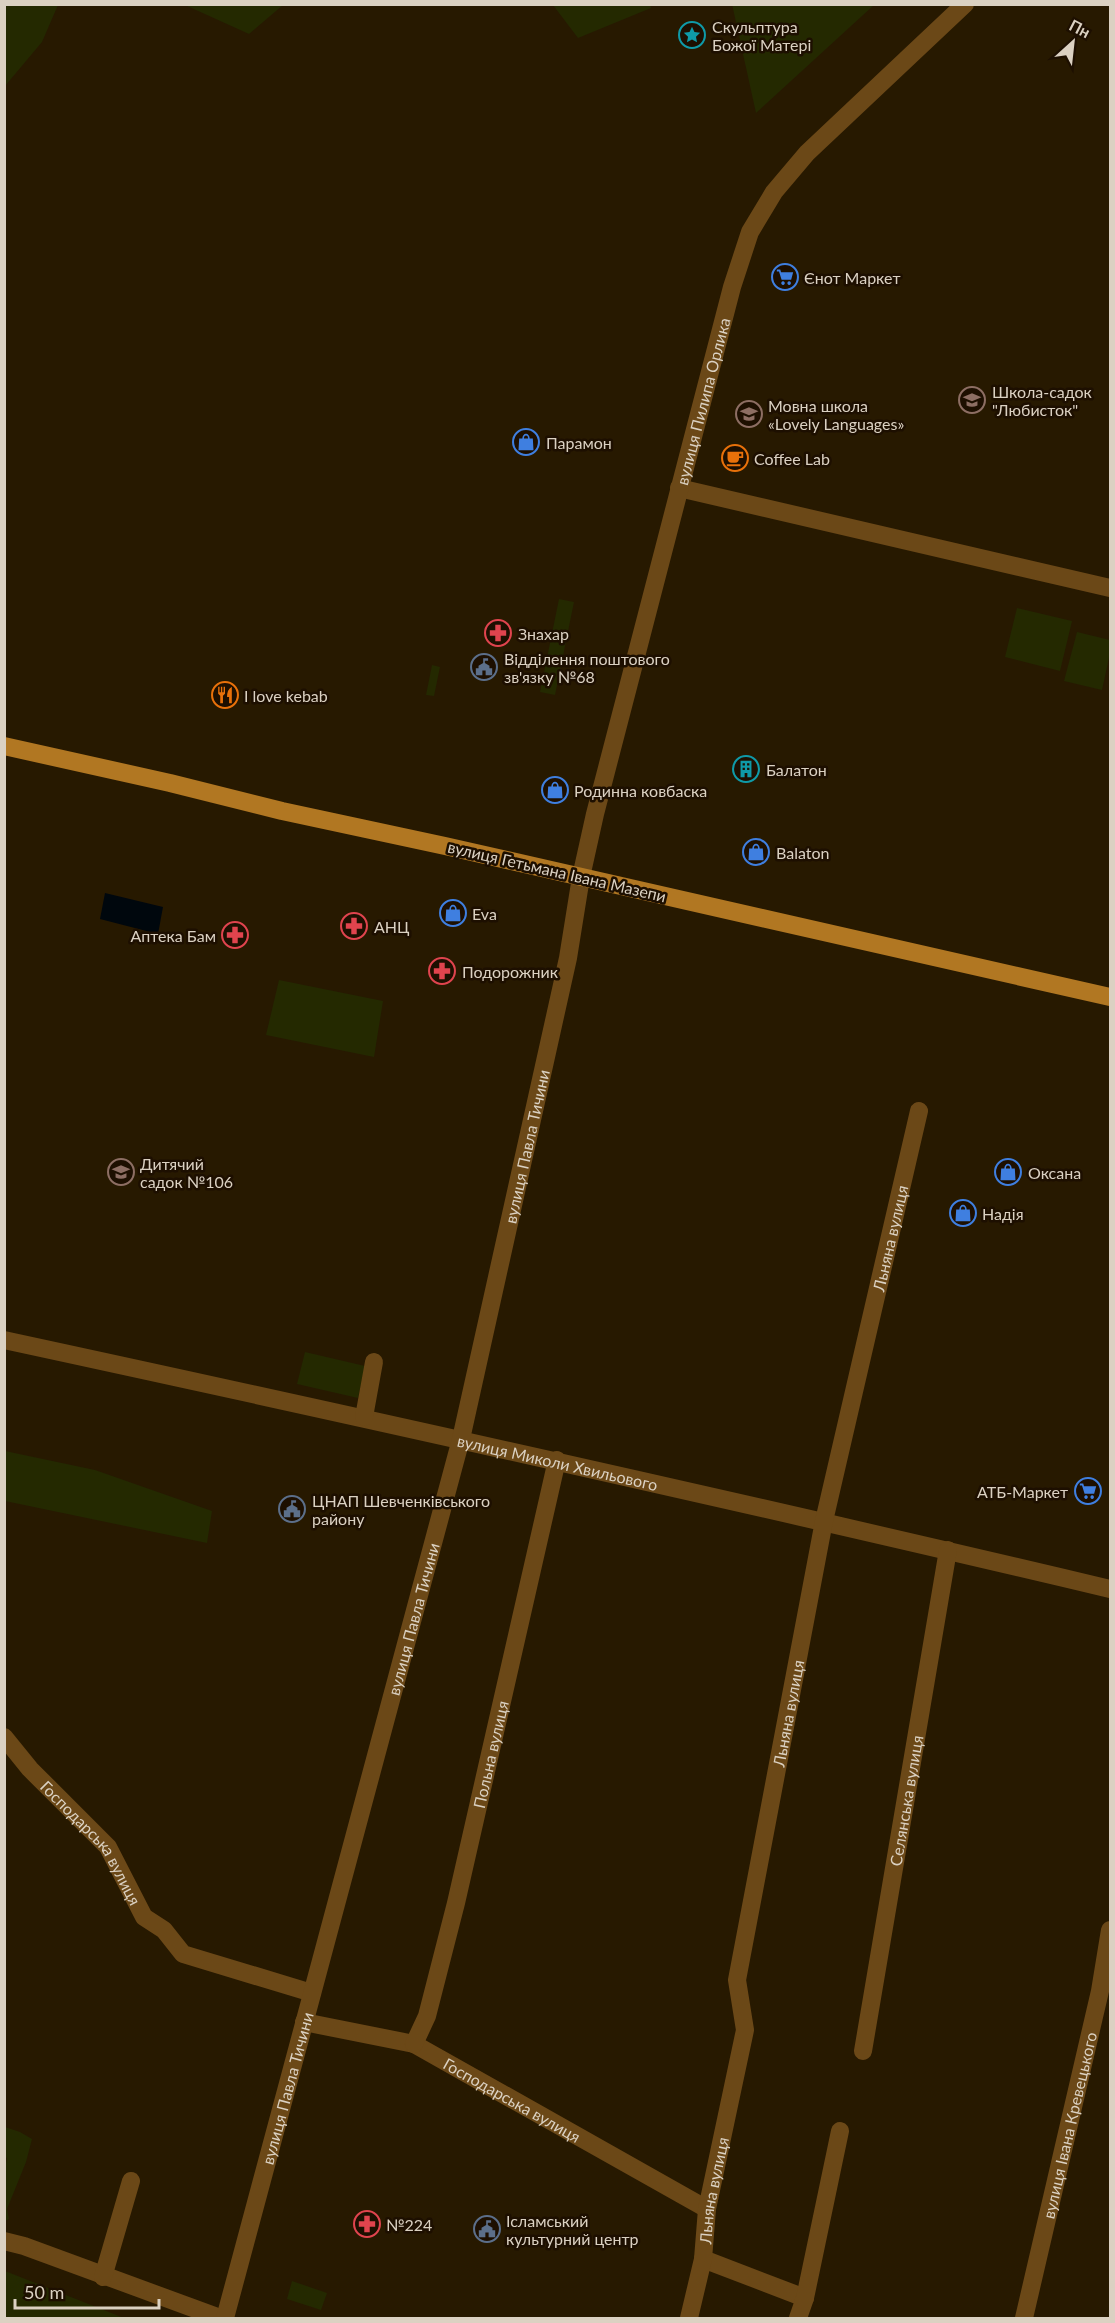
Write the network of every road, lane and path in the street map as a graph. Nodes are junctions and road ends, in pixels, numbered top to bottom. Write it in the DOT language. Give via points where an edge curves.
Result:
graph roads {
  1 [pos="965,4"];
  2 [pos="679,488"];
  3 [pos="1110,588"];
  4 [pos="4,746"];
  5 [pos="581,877"];
  6 [pos="1110,997"];
  7 [pos="920,1111"];
  8 [pos="4,1340"];
  9 [pos="374,1362"];
  10 [pos="364,1417"];
  11 [pos="461,1439"];
  12 [pos="556,1460"];
  13 [pos="825,1521"];
  14 [pos="948,1550"];
  15 [pos="1110,1589"];
  16 [pos="4,1737"];
  17 [pos="1110,1930"];
  18 [pos="312,1994"];
  19 [pos="304,2022"];
  20 [pos="414,2044"];
  21 [pos="863,2051"];
  22 [pos="840,2131"];
  23 [pos="131,2181"];
  24 [pos="707,2209"];
  25 [pos="4,2241"];
  26 [pos="703,2259"];
  27 [pos="103,2277"];
  28 [pos="805,2298"];
  29 [pos="220,2319"];
  30 [pos="225,2319"];
  31 [pos="688,2319"];
  32 [pos="798,2319"];
  33 [pos="1024,2319"];
  1 -- 2 [label="street, вулиця Пилипа Орлика" via="807,153 758,217 732,287"];
  2 -- 3 [label="street"];
  2 -- 5 [label="street, вулиця Пилипа Орлика"];
  4 -- 5 [label="main road, вулиця Гетьмана Івана Мазепи"];
  5 -- 6 [label="main road, вулиця Гетьмана Івана Мазепи"];
  5 -- 11 [label="street, вулиця Павла Тичини" via="568,958"];
  7 -- 13 [label="street, Льняна вулиця"];
  8 -- 10 [label="street, вулиця Миколи Хвильового"];
  9 -- 10 [label="street"];
  10 -- 11 [label="street, вулиця Миколи Хвильового"];
  11 -- 12 [label="street, вулиця Миколи Хвильового"];
  11 -- 18 [label="street, вулиця Павла Тичини"];
  12 -- 13 [label="street, вулиця Миколи Хвильового"];
  12 -- 20 [label="street, Польна вулиця" via="456,1903 427,2016"];
  13 -- 14 [label="street, вулиця Миколи Хвильового"];
  13 -- 24 [label="street, Льняна вулиця" via="737,1980 745,2030"];
  14 -- 15 [label="street, вулиця Миколи Хвильового"];
  14 -- 21 [label="street, Селянська вулиця"];
  16 -- 18 [label="street, Господарська вулиця" via="30,1769 108,1847 144,1917 164,1930 183,1954"];
  17 -- 33 [label="street, вулиця Івана Кревецького" via="1100,1991"];
  18 -- 19 [label="street, вулиця Павла Тичини"];
  19 -- 20 [label="street, Господарська вулиця"];
  19 -- 30 [label="street, вулиця Павла Тичини"];
  20 -- 24 [label="street, Господарська вулиця"];
  22 -- 28 [label="street"];
  23 -- 27 [label="street"];
  24 -- 26 [label="street, Льняна вулиця"];
  25 -- 27 [label="street"];
  26 -- 28 [label="street"];
  26 -- 31 [label="street, Льняна вулиця"];
  27 -- 29 [label="street"];
  28 -- 32 [label="street"];
}
